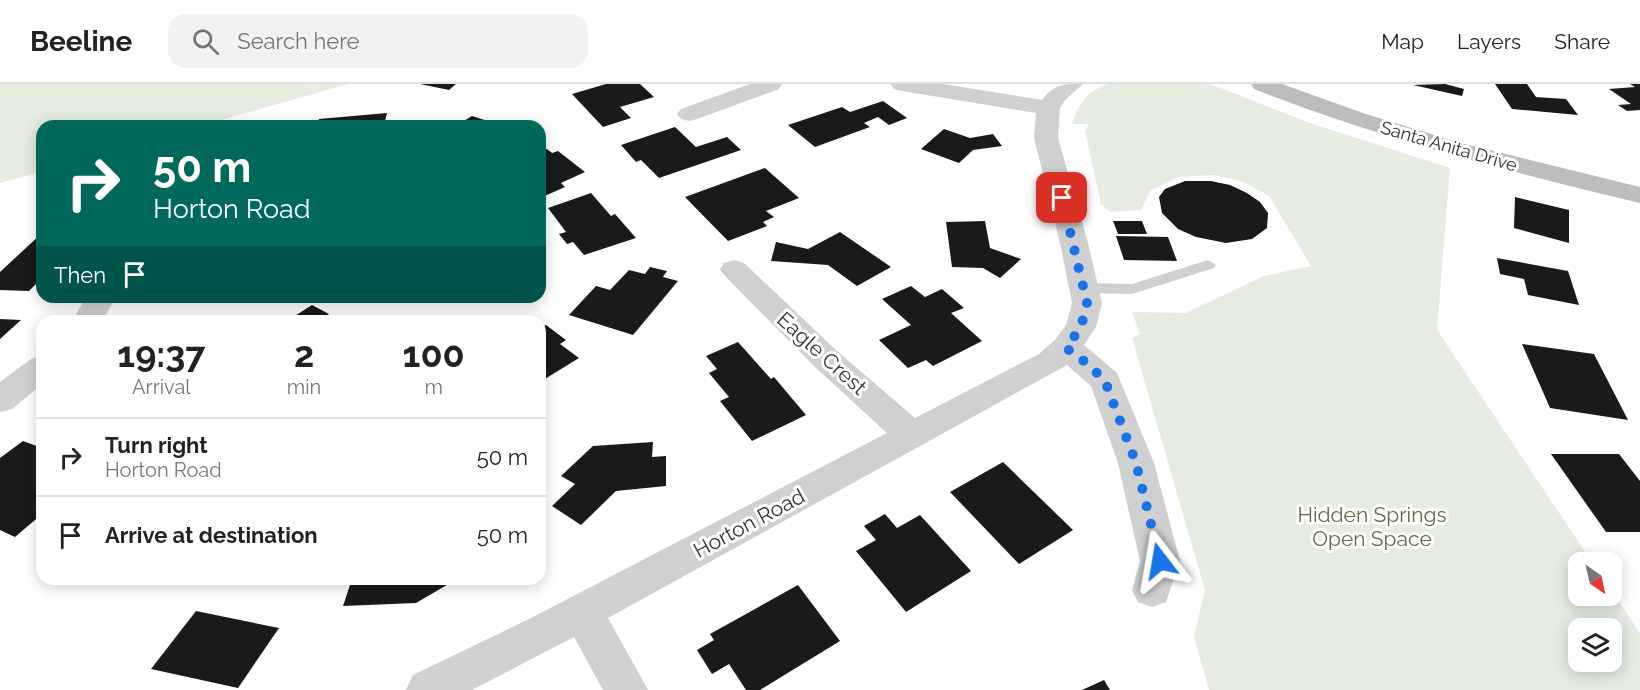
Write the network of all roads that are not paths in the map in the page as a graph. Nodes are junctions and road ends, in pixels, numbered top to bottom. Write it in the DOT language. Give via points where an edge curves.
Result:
graph roads {
  1 [pos="771,84"];
  2 [pos="902,84"];
  3 [pos="1072,84"];
  4 [pos="1262,84"];
  5 [pos="1303,84"];
  6 [pos="1048,108"];
  7 [pos="689,114"];
  8 [pos="1640,178"];
  9 [pos="1640,195"];
  10 [pos="1208,265"];
  11 [pos="734,269"];
  12 [pos="1085,288"];
  13 [pos="1066,348"];
  14 [pos="36,372"];
  15 [pos="0,400"];
  16 [pos="911,435"];
  17 [pos="1152,590"];
  18 [pos="582,612"];
  19 [pos="428,690"];
  20 [pos="626,690"];
  1 -- 7 [label="street"];
  2 -- 6 [label="street"];
  3 -- 6 [label="street"];
  4 -- 9 [label="main road, Santa Anita Drive" via="1427,141"];
  5 -- 8 [label="main road, Santa Anita Drive" via="1474,139"];
  6 -- 12 [label="street, Horton Road" via="1046,138"];
  10 -- 12 [label="lane" via="1132,288"];
  11 -- 16 [label="street, Eagle Crest"];
  12 -- 13 [label="street, Horton Road" via="1087,303 1081,327"];
  13 -- 16 [label="street, Horton Road" via="1050,362"];
  13 -- 17 [label="street" via="1105,381 1136,463 1160,561"];
  14 -- 15 [label="street"];
  16 -- 18 [label="street, Horton Road"];
  18 -- 19 [label="street, Horton Road"];
  18 -- 20 [label="street"];
}
